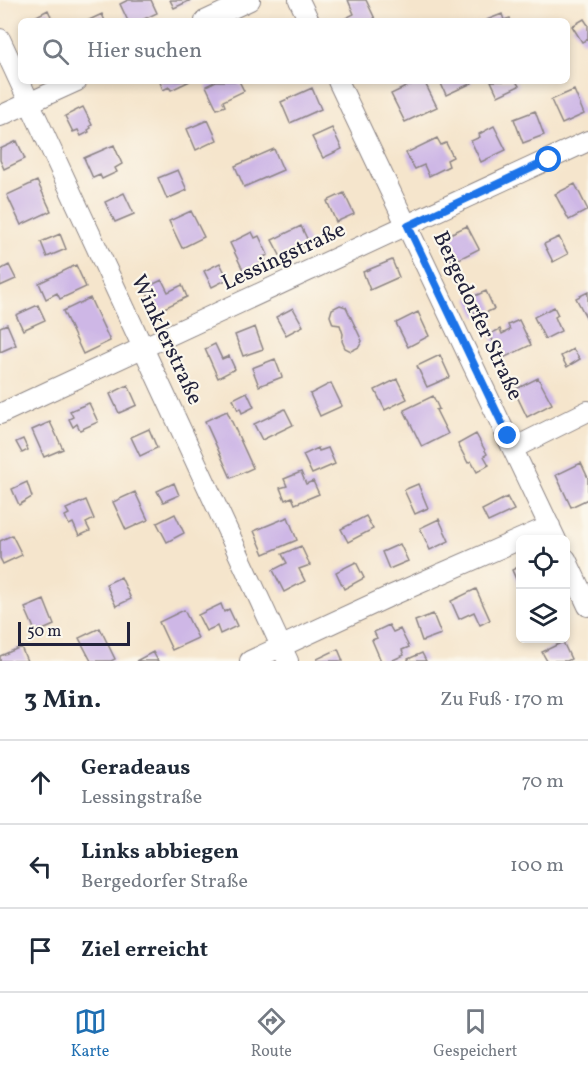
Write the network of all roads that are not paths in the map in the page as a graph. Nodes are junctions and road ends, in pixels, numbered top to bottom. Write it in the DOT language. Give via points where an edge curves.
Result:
graph roads {
  1 [pos="250,0"];
  2 [pos="299,0"];
  3 [pos="211,18"];
  4 [pos="308,18"];
  5 [pos="0,39"];
  6 [pos="18,77"];
  7 [pos="21,84"];
  8 [pos="69,84"];
  9 [pos="339,84"];
  10 [pos="30,102"];
  11 [pos="0,116"];
  12 [pos="588,141"];
  13 [pos="408,226"];
  14 [pos="144,348"];
  15 [pos="588,411"];
  16 [pos="0,414"];
  17 [pos="514,448"];
  18 [pos="553,533"];
  19 [pos="570,568"];
  20 [pos="588,606"];
  21 [pos="284,654"];
  22 [pos="250,661"];
  1 -- 3 [label="street"];
  2 -- 4 [label="street"];
  5 -- 6 [label="street, Winklerstraße"];
  7 -- 10 [label="street, Winklerstraße"];
  8 -- 10 [label="street"];
  9 -- 13 [label="street, Bergedorfer Straße"];
  10 -- 11 [label="street"];
  10 -- 14 [label="street, Winklerstraße"];
  12 -- 13 [label="street, Lessingstraße"];
  13 -- 14 [label="street, Lessingstraße"];
  13 -- 17 [label="street, Bergedorfer Straße"];
  14 -- 16 [label="street, Lessingstraße"];
  14 -- 21 [label="street, Winklerstraße"];
  15 -- 17 [label="street"];
  17 -- 18 [label="street, Bergedorfer Straße"];
  18 -- 21 [label="street" via="388,597"];
  19 -- 20 [label="street"];
  21 -- 22 [label="street"];
}
